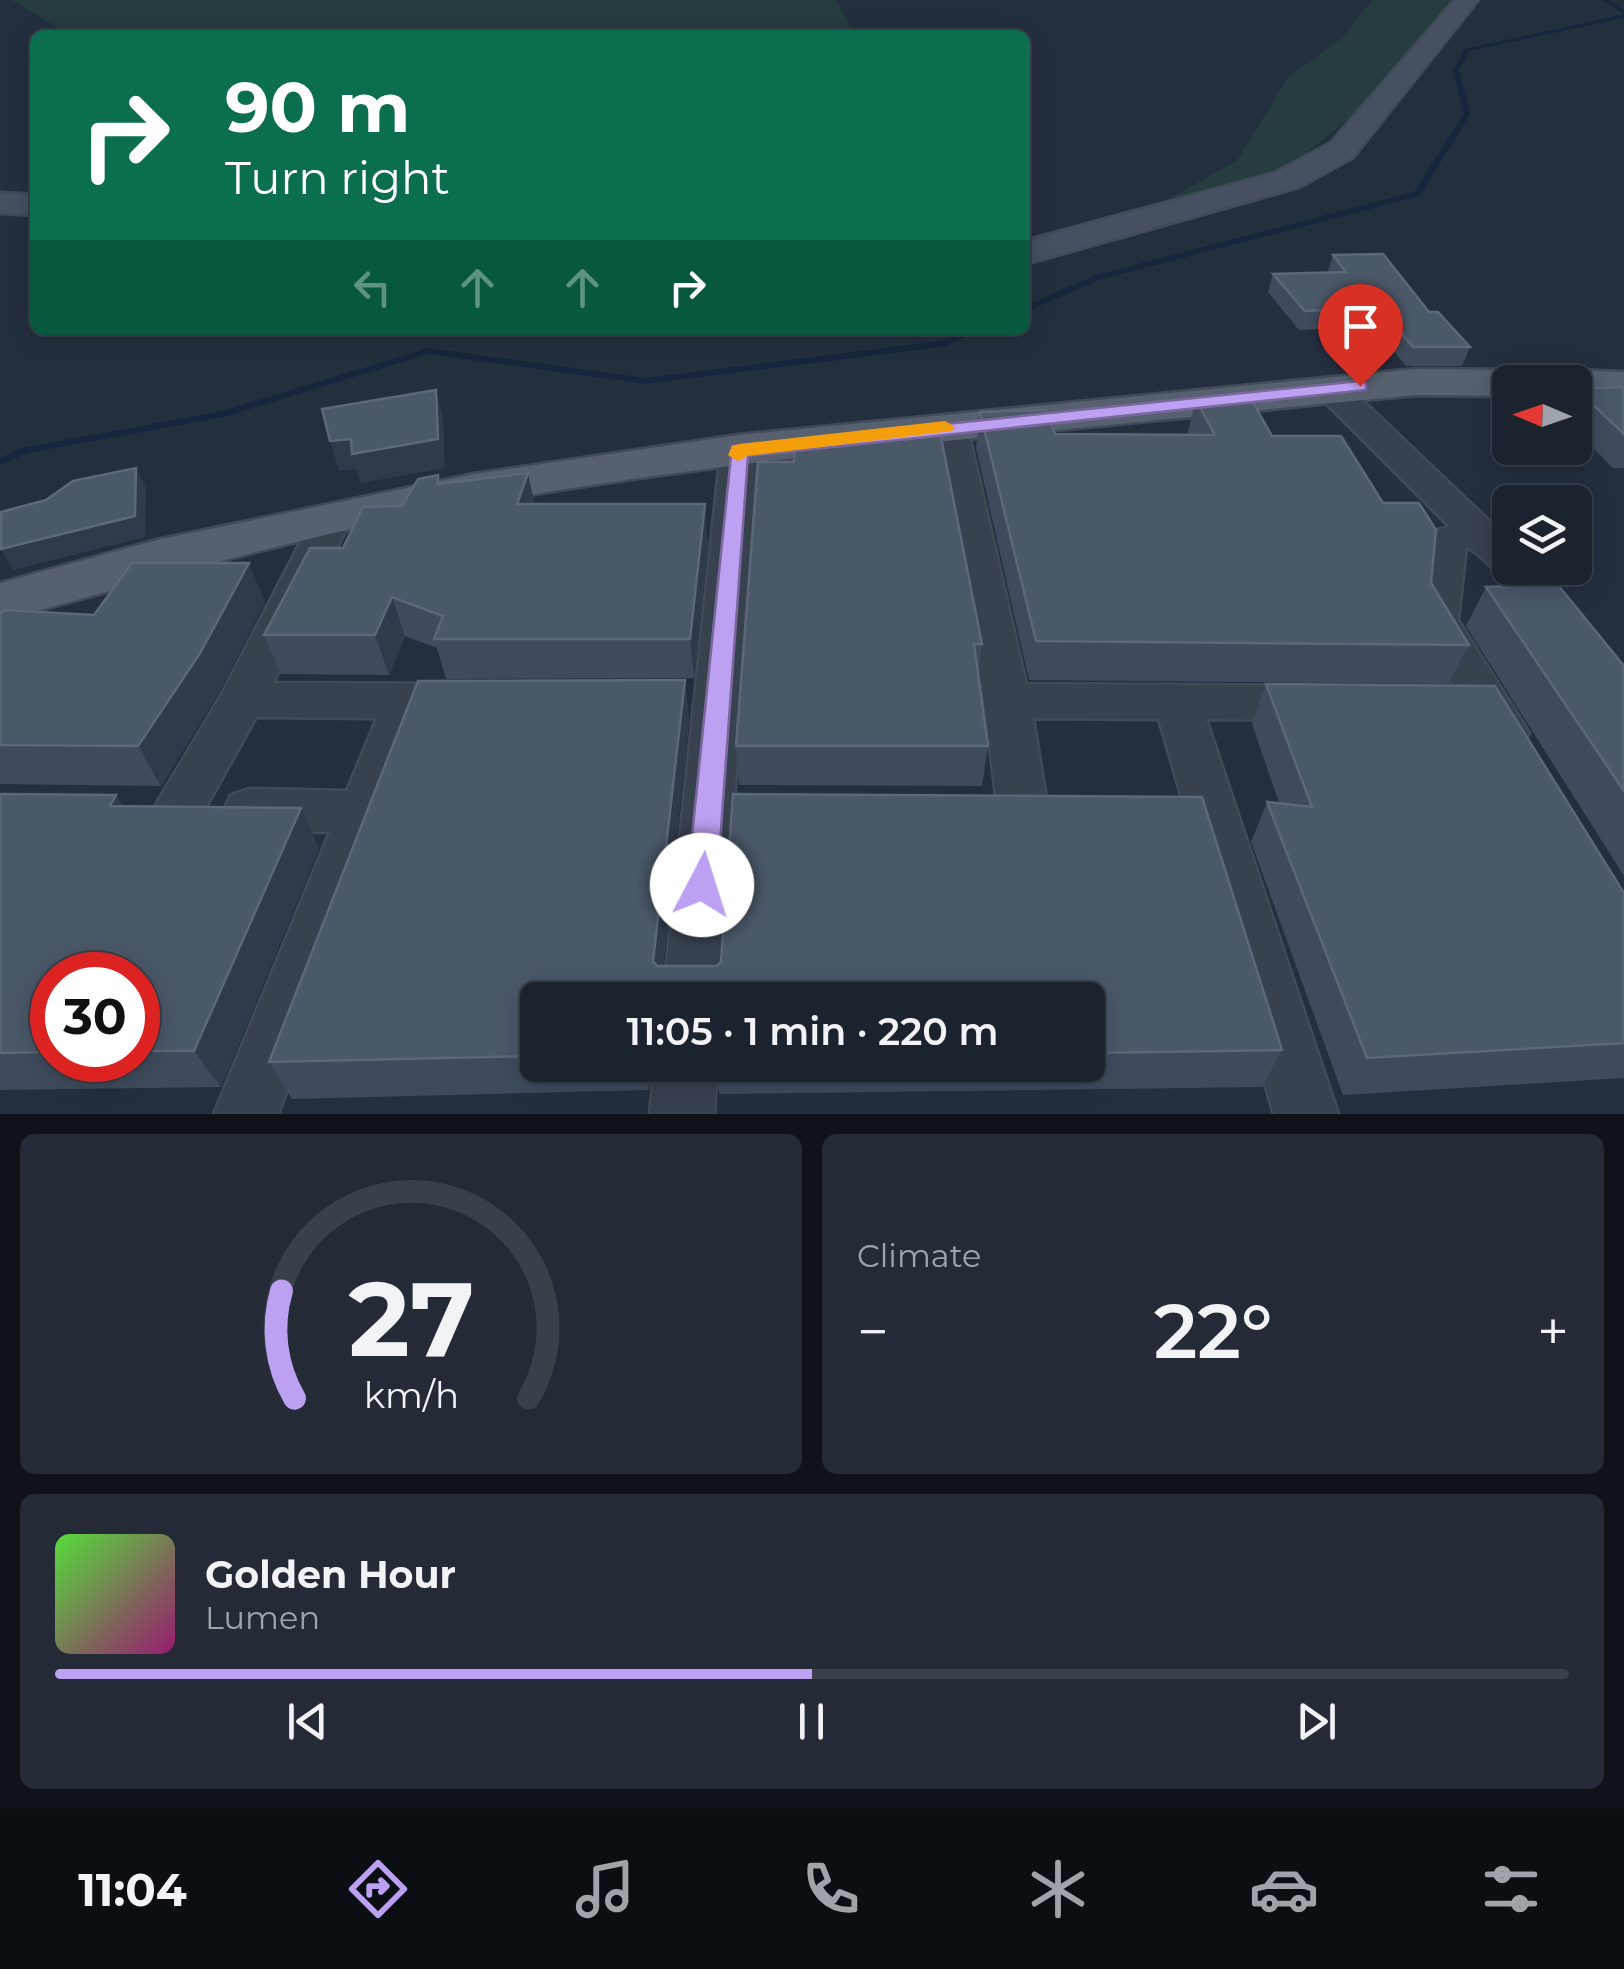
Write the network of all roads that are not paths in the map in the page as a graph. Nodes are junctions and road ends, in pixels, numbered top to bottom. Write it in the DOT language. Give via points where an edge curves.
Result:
graph roads {
  1 [pos="1467,0"];
  2 [pos="0,203"];
  3 [pos="30,205"];
  4 [pos="1030,252"];
  5 [pos="1492,382"];
  6 [pos="1592,384"];
  7 [pos="1624,386"];
  8 [pos="1331,388"];
  9 [pos="950,426"];
  10 [pos="739,450"];
  11 [pos="332,520"];
  12 [pos="1492,547"];
  13 [pos="1492,558"];
  14 [pos="8,606"];
  15 [pos="242,700"];
  16 [pos="504,700"];
  17 [pos="406,701"];
  18 [pos="1007,701"];
  19 [pos="1177,702"];
  20 [pos="1352,704"];
  21 [pos="1430,704"];
  22 [pos="1488,705"];
  23 [pos="1527,769"];
  24 [pos="1023,811"];
  25 [pos="364,812"];
  26 [pos="1155,812"];
  27 [pos="1212,812"];
  28 [pos="695,982"];
  29 [pos="685,1082"];
  30 [pos="246,1114"];
  31 [pos="682,1114"];
  32 [pos="1306,1114"];
  1 -- 4 [label="main road" via="1342,150 1314,167"];
  2 -- 3 [label="main road"];
  5 -- 8 [label="main road"];
  6 -- 7 [label="main road"];
  8 -- 9 [label="main road"];
  8 -- 12 [label="street"];
  9 -- 10 [label="main road"];
  9 -- 18 [label="street"];
  10 -- 11 [label="main road" via="474,489"];
  10 -- 28 [label="street" via="699,699 728,809"];
  11 -- 14 [label="main road" via="157,558"];
  11 -- 15 [label="street"];
  13 -- 22 [label="street" via="1446,540 1436,620"];
  15 -- 17 [label="street"];
  15 -- 25 [label="street" via="159,808"];
  16 -- 17 [label="street"];
  17 -- 25 [label="street"];
  18 -- 19 [label="street"];
  18 -- 24 [label="street"];
  19 -- 20 [label="street"];
  19 -- 27 [label="street"];
  21 -- 22 [label="street"];
  22 -- 23 [label="street"];
  25 -- 30 [label="street"];
  26 -- 27 [label="street"];
  27 -- 32 [label="street"];
  29 -- 31 [label="street"];
}
